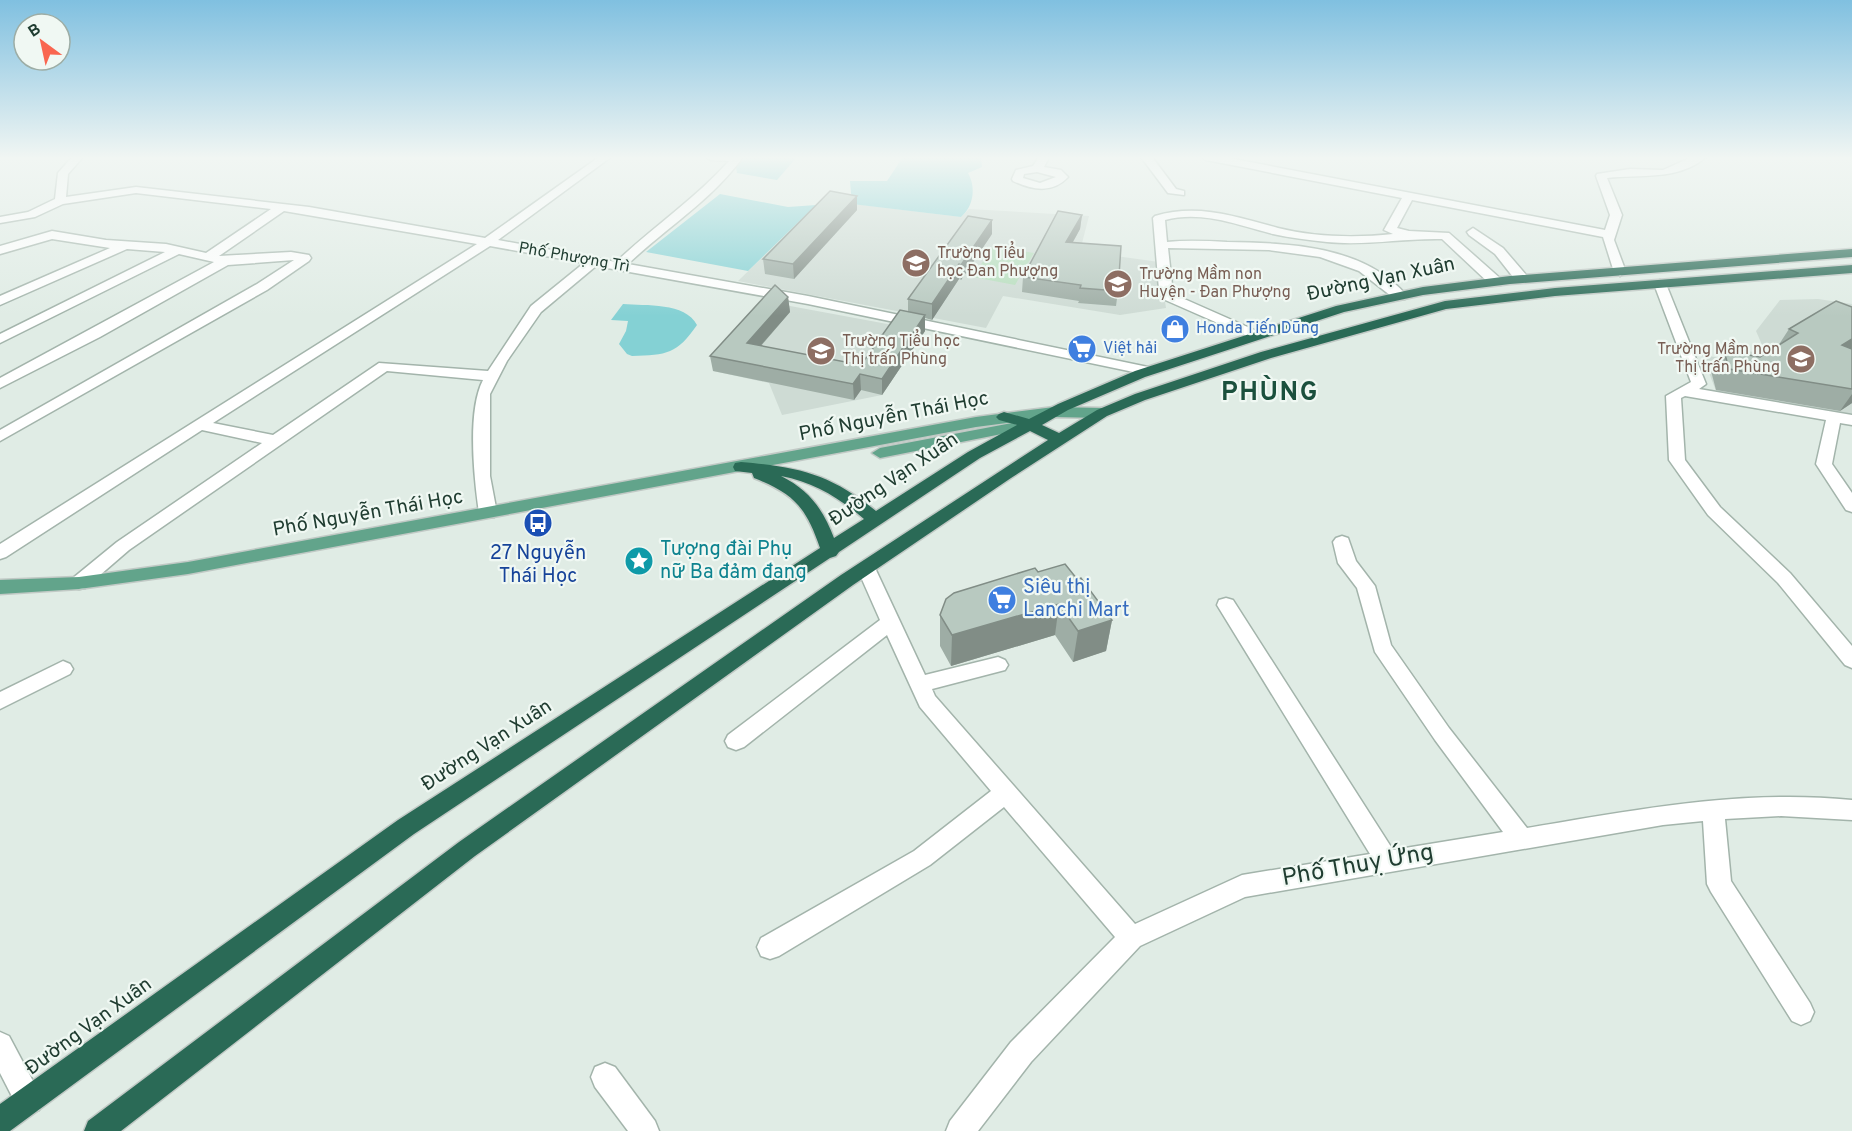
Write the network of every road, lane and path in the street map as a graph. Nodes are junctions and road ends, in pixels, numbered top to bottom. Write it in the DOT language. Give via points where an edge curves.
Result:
graph roads {
  1 [pos="40,210"];
  2 [pos="278,210"];
  3 [pos="298,210"];
  4 [pos="533,210"];
  5 [pos="685,210"];
  6 [pos="1401,210"];
  7 [pos="1483,210"];
  8 [pos="1614,210"];
  9 [pos="31,214"];
  10 [pos="0,220"];
  11 [pos="1473,232"];
  12 [pos="52,235"];
  13 [pos="1409,235"];
  14 [pos="1610,235"];
  15 [pos="488,242"];
  16 [pos="126,245"];
  17 [pos="1169,245"];
  18 [pos="0,250"];
  19 [pos="178,250"];
  20 [pos="1852,253"];
  21 [pos="209,257"];
  22 [pos="225,261"];
  23 [pos="594,261"];
  24 [pos="618,266"];
  25 [pos="1641,269"];
  26 [pos="1852,269"];
  27 [pos="1620,272"];
  28 [pos="1522,279"];
  29 [pos="1496,282"];
  30 [pos="1660,284"];
  31 [pos="1637,286"];
  32 [pos="1400,296"];
  33 [pos="0,302"];
  34 [pos="1254,335"];
  35 [pos="0,339"];
  36 [pos="1148,371"];
  37 [pos="492,376"];
  38 [pos="0,384"];
  39 [pos="1683,391"];
  40 [pos="1054,412"];
  41 [pos="1102,413"];
  42 [pos="1004,417"];
  43 [pos="1834,417"];
  44 [pos="1852,420"];
  45 [pos="1029,424"];
  46 [pos="200,425"];
  47 [pos="0,436"];
  48 [pos="1059,440"];
  49 [pos="277,441"];
  50 [pos="741,467"];
  51 [pos="1852,506"];
  52 [pos="488,513"];
  53 [pos="876,520"];
  54 [pos="1342,542"];
  55 [pos="830,552"];
  56 [pos="0,553"];
  57 [pos="866,568"];
  58 [pos="79,583"];
  59 [pos="0,587"];
  60 [pos="1226,605"];
  61 [pos="891,622"];
  62 [pos="1852,660"];
  63 [pos="998,665"];
  64 [pos="63,669"];
  65 [pos="920,684"];
  66 [pos="0,701"];
  67 [pos="736,741"];
  68 [pos="1006,792"];
  69 [pos="1713,810"];
  70 [pos="1852,810"];
  71 [pos="1522,838"];
  72 [pos="1387,861"];
  73 [pos="1131,938"];
  74 [pos="770,947"];
  75 [pos="1801,1012"];
  76 [pos="0,1045"];
  77 [pos="605,1077"];
  78 [pos="29,1100"];
  79 [pos="0,1121"];
  80 [pos="98,1131"];
  81 [pos="645,1131"];
  82 [pos="960,1131"];
  1 -- 9 [label="street, Phố Phượng Trì"];
  2 -- 21 [label="street"];
  3 -- 15 [label="street, Phố Phượng Trì"];
  4 -- 15 [label="street"];
  5 -- 24 [label="street"];
  6 -- 13 [label="street" via="1390,230"];
  7 -- 14 [label="street"];
  8 -- 14 [label="street"];
  9 -- 10 [label="street, Phố Phượng Trì"];
  9 -- 12 [label="street"];
  11 -- 28 [label="street" via="1499,251"];
  12 -- 16 [label="street"];
  12 -- 18 [label="street"];
  13 -- 29 [label="street" via="1444,236"];
  13 -- 34 [label="street" via="1394,239 1331,240 1271,230 1221,216 1159,218 1168,296"];
  14 -- 27 [label="street" via="1608,240"];
  15 -- 23 [label="street, Phố Phượng Trì"];
  15 -- 46 [label="street"];
  16 -- 19 [label="street"];
  16 -- 33 [label="street"];
  17 -- 32 [label="street" via="1270,247 1330,255 1362,267"];
  19 -- 21 [label="street"];
  19 -- 35 [label="street"];
  20 -- 25 [label="highway, Đường Vạn Xuân"];
  21 -- 22 [label="street"];
  22 -- 38 [label="street"];
  22 -- 47 [label="street" via="305,258 262,287"];
  23 -- 24 [label="street, Phố Phượng Trì"];
  23 -- 37 [label="street" via="536,309"];
  24 -- 36 [label="street, Phố Phượng Trì"];
  25 -- 27 [label="highway, Đường Vạn Xuân"];
  25 -- 30 [label="highway"];
  26 -- 30 [label="highway, Đường Vạn Xuân"];
  27 -- 28 [label="highway, Đường Vạn Xuân"];
  27 -- 31 [label="highway"];
  28 -- 29 [label="highway, Đường Vạn Xuân"];
  29 -- 32 [label="highway, Đường Vạn Xuân"];
  30 -- 31 [label="highway, Đường Vạn Xuân"];
  30 -- 39 [label="street" via="1698,384"];
  31 -- 41 [label="highway, Đường Vạn Xuân" via="1445,305 1266,355"];
  32 -- 34 [label="highway, Đường Vạn Xuân"];
  34 -- 36 [label="highway, Đường Vạn Xuân"];
  36 -- 40 [label="highway, Đường Vạn Xuân"];
  37 -- 49 [label="street" via="384,366"];
  37 -- 52 [label="street" via="483,394 481,432"];
  39 -- 43 [label="street"];
  39 -- 62 [label="street" via="1673,396 1677,460 1714,511 1784,578"];
  40 -- 41 [label="main road, Phố Nguyễn Thái Học"];
  40 -- 42 [label="main road, Phố Nguyễn Thái Học"];
  40 -- 45 [label="highway, Đường Vạn Xuân"];
  41 -- 45 [label="main road, Phố Nguyễn Thái Học"];
  41 -- 48 [label="highway, Đường Vạn Xuân"];
  42 -- 45 [label="highway"];
  42 -- 50 [label="main road, Phố Nguyễn Thái Học"];
  43 -- 44 [label="street"];
  43 -- 51 [label="street" via="1824,464"];
  45 -- 48 [label="highway"];
  45 -- 50 [label="main road, Phố Nguyễn Thái Học" via="794,467"];
  45 -- 53 [label="highway, Đường Vạn Xuân"];
  46 -- 49 [label="street"];
  46 -- 56 [label="street"];
  48 -- 57 [label="highway, Đường Vạn Xuân"];
  49 -- 58 [label="street" via="123,546"];
  50 -- 52 [label="main road, Phố Nguyễn Thái Học"];
  50 -- 53 [label="highway" via="815,478 847,496"];
  50 -- 55 [label="highway" via="788,485 807,500 820,520"];
  52 -- 58 [label="main road, Phố Nguyễn Thái Học" via="188,568"];
  53 -- 55 [label="highway, Đường Vạn Xuân"];
  54 -- 71 [label="street" via="1347,563 1366,586 1382,648"];
  55 -- 78 [label="highway, Đường Vạn Xuân" via="405,827"];
  57 -- 61 [label="street"];
  57 -- 80 [label="highway, Đường Vạn Xuân" via="467,849"];
  58 -- 59 [label="main road, Phố Nguyễn Thái Học"];
  60 -- 72 [label="street"];
  61 -- 65 [label="street"];
  61 -- 67 [label="street"];
  63 -- 65 [label="street"];
  64 -- 66 [label="street"];
  65 -- 68 [label="street" via="927,701"];
  68 -- 73 [label="street"];
  68 -- 74 [label="street" via="922,858"];
  69 -- 70 [label="street, Phố Thuỵ Ứng"];
  69 -- 71 [label="street, Phố Thuỵ Ứng"];
  69 -- 75 [label="street" via="1719,884"];
  71 -- 72 [label="street, Phố Thuỵ Ứng"];
  72 -- 73 [label="street, Phố Thuỵ Ứng" via="1242,886"];
  73 -- 82 [label="street, Phố Thuỵ Ứng" via="1021,1052"];
  76 -- 78 [label="street"];
  77 -- 81 [label="street"];
  78 -- 79 [label="highway, Đường Vạn Xuân"];
}
